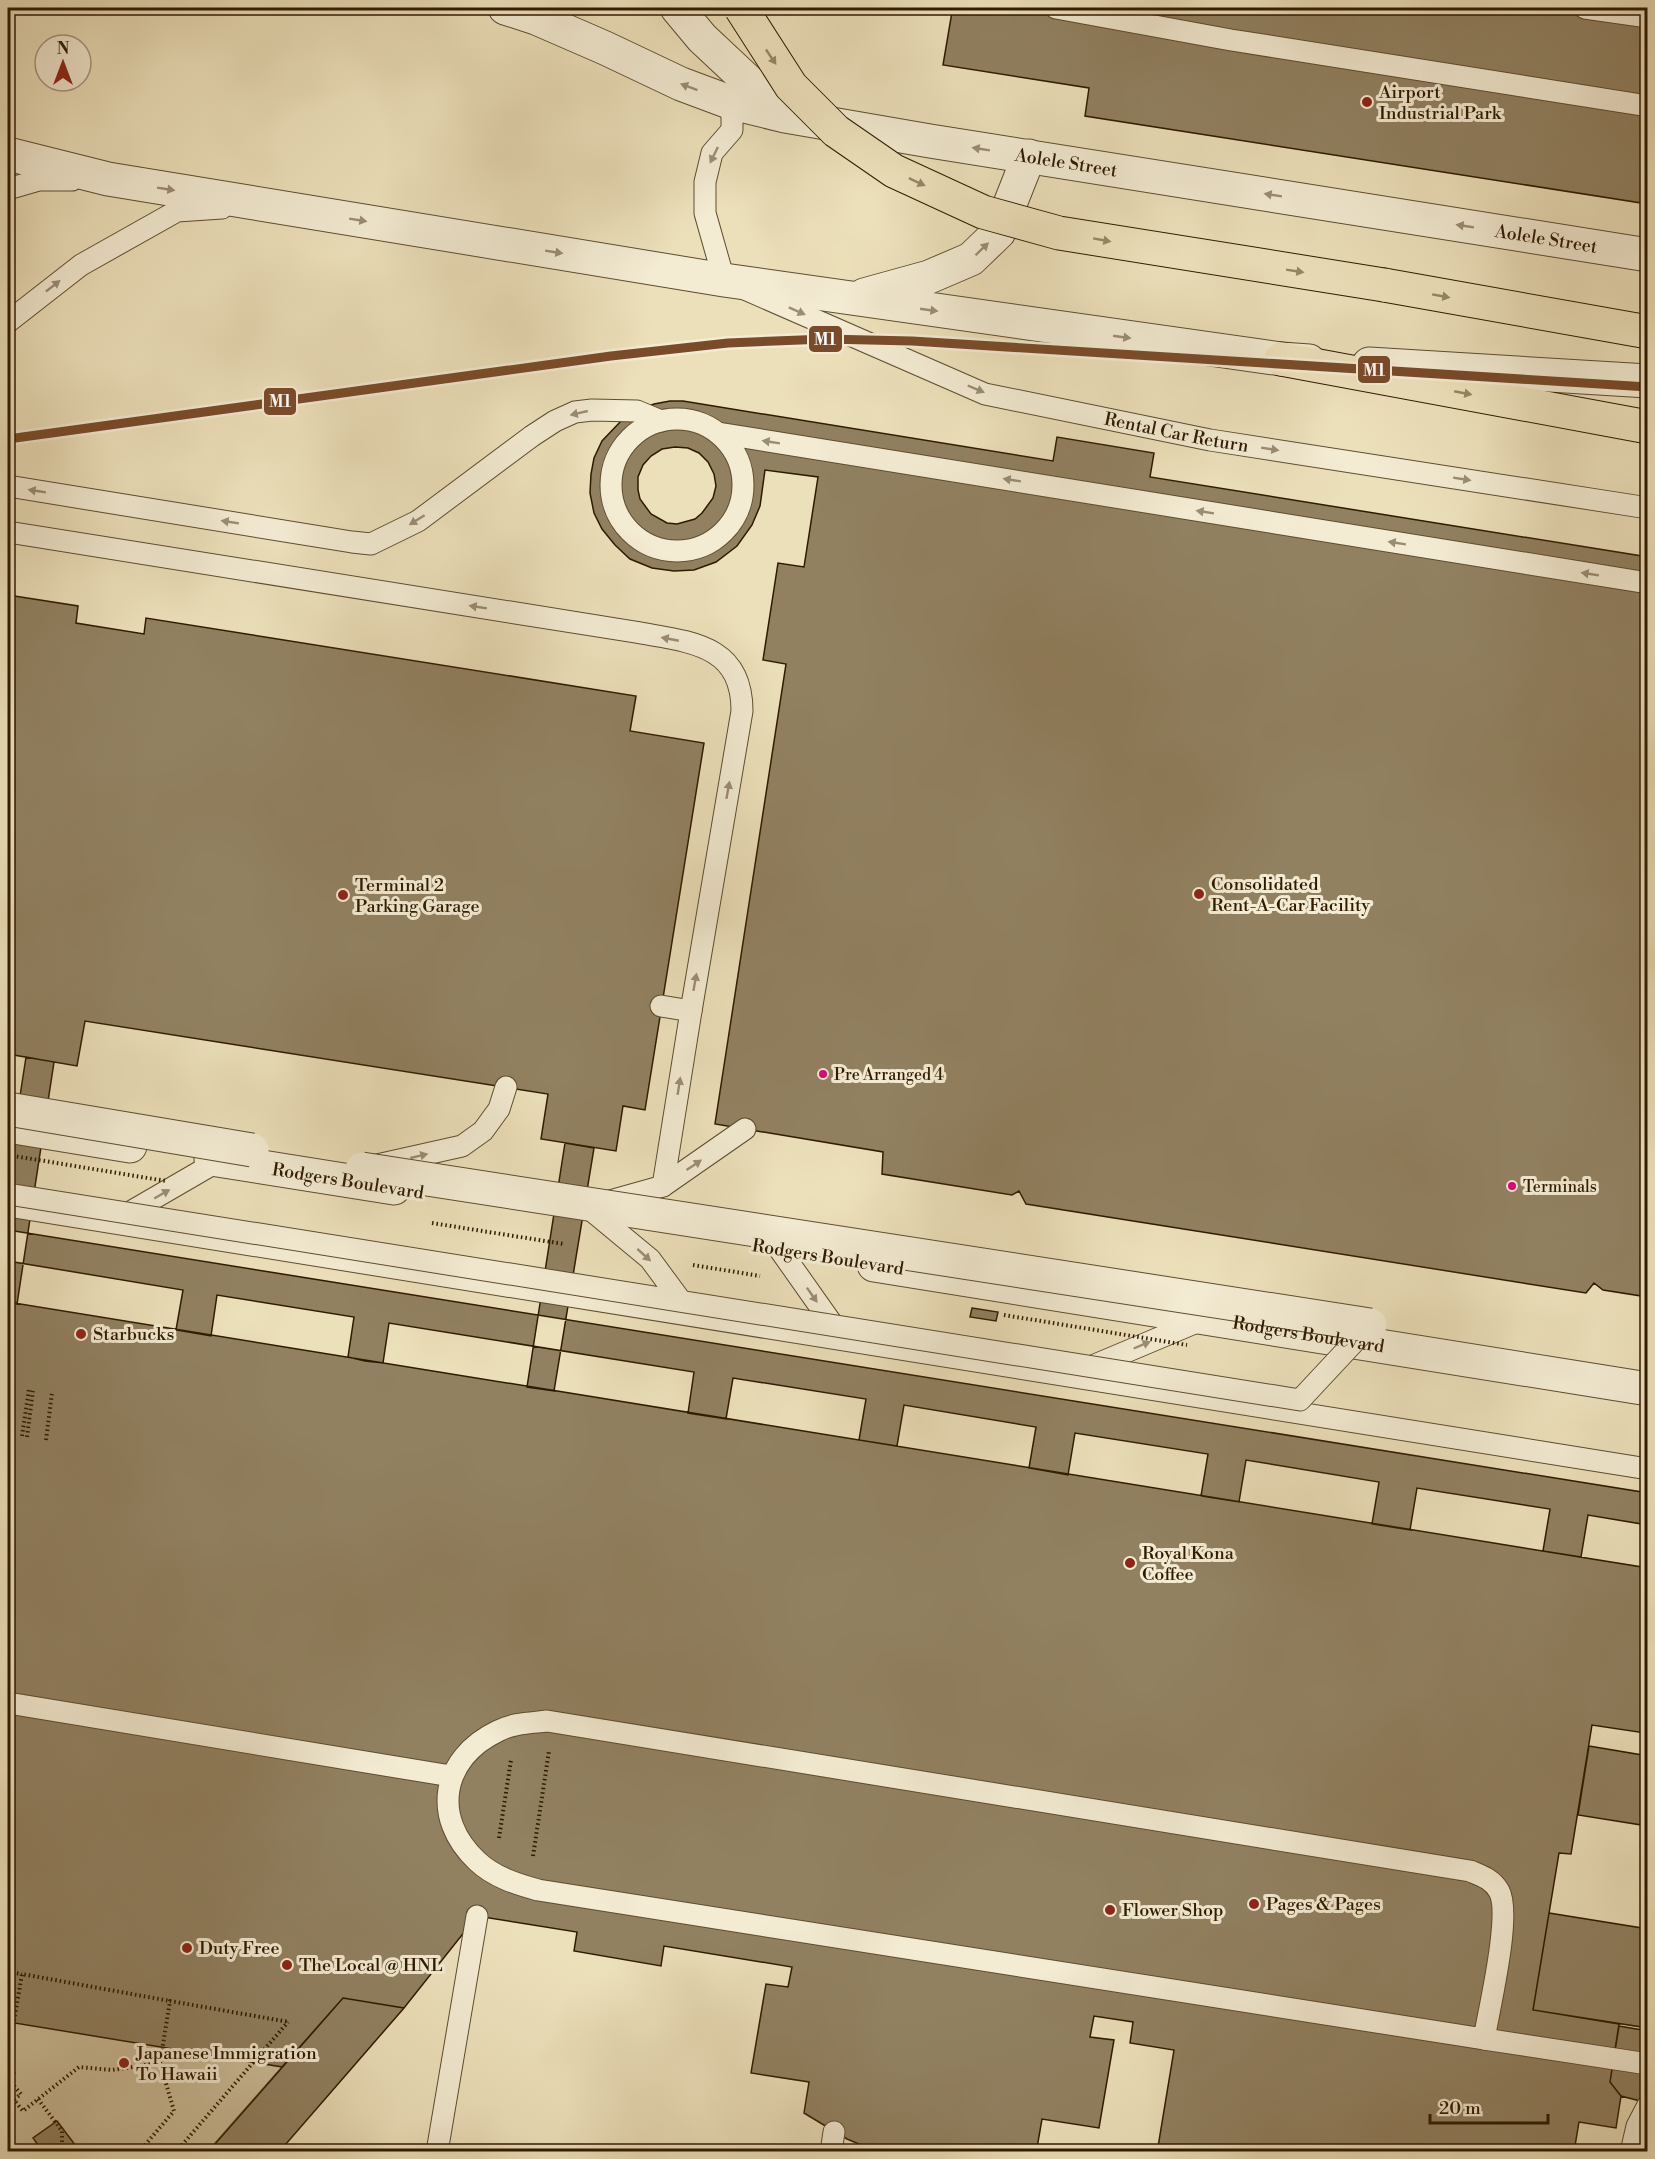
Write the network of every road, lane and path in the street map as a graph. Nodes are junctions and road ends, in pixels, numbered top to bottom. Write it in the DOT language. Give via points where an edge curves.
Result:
graph roads {
  1 [pos="505,8"];
  2 [pos="678,8"];
  3 [pos="741,8"];
  4 [pos="1056,8"];
  5 [pos="1585,8"];
  6 [pos="1647,17"];
  7 [pos="732,103"];
  8 [pos="1647,106"];
  9 [pos="785,116"];
  10 [pos="8,154"];
  11 [pos="1029,156"];
  12 [pos="108,179"];
  13 [pos="8,189"];
  14 [pos="262,204"];
  15 [pos="1647,255"];
  16 [pos="724,280"];
  17 [pos="850,299"];
  18 [pos="8,322"];
  19 [pos="1647,332"];
  20 [pos="1281,359"];
  21 [pos="1647,381"];
  22 [pos="661,421"];
  23 [pos="1647,427"];
  24 [pos="718,433"];
  25 [pos="8,486"];
  26 [pos="1647,508"];
  27 [pos="8,532"];
  28 [pos="1647,583"];
  29 [pos="661,1006"];
  30 [pos="691,1011"];
  31 [pos="506,1087"];
  32 [pos="8,1109"];
  33 [pos="8,1126"];
  34 [pos="745,1129"];
  35 [pos="8,1155"];
  36 [pos="220,1160"];
  37 [pos="362,1169"];
  38 [pos="166,1181"];
  39 [pos="663,1186"];
  40 [pos="8,1194"];
  41 [pos="8,1206"];
  42 [pos="570,1221"];
  43 [pos="112,1223"];
  44 [pos="432,1223"];
  45 [pos="780,1250"];
  46 [pos="681,1301"];
  47 [pos="1004,1315"];
  48 [pos="1206,1318"];
  49 [pos="1370,1325"];
  50 [pos="843,1340"];
  51 [pos="1187,1345"];
  52 [pos="1647,1370"];
  53 [pos="1069,1376"];
  54 [pos="1647,1389"];
  55 [pos="31,1390"];
  56 [pos="52,1393"];
  57 [pos="1300,1400"];
  58 [pos="24,1437"];
  59 [pos="46,1440"];
  60 [pos="1647,1454"];
  61 [pos="1647,1468"];
  62 [pos="8,1703"];
  63 [pos="550,1743"];
  64 [pos="513,1749"];
  65 [pos="451,1776"];
  66 [pos="499,1841"];
  67 [pos="533,1858"];
  68 [pos="477,1916"];
  69 [pos="8,1972"];
  70 [pos="22,1974"];
  71 [pos="170,2001"];
  72 [pos="1484,2039"];
  73 [pos="8,2056"];
  74 [pos="160,2063"];
  75 [pos="1647,2064"];
  76 [pos="8,2066"];
  77 [pos="38,2099"];
  78 [pos="1647,2105"];
  79 [pos="56,2151"];
  80 [pos="139,2151"];
  81 [pos="176,2151"];
  82 [pos="437,2151"];
  83 [pos="1630,2151"];
  7 -- 1 [label="street, Aolele Street, one-way"];
  2 -- 9 [label="street" via="702,38"];
  3 -- 19 [label="highway, one-way, bridge" via="791,86 836,131 894,171 983,212 1059,233"];
  4 -- 8 [label="lane"];
  5 -- 6 [label="lane"];
  7 -- 9 [label="street, Aolele Street"];
  7 -- 16 [label="lane, one-way" via="732,130 712,153 705,182 705,213"];
  11 -- 9 [label="street, Aolele Street, one-way"];
  10 -- 12 [label="street"];
  15 -- 11 [label="street, Aolele Street, one-way"];
  17 -- 11 [label="street, one-way" via="929,277 971,259 999,232"];
  12 -- 13 [label="lane" via="39,180"];
  12 -- 14 [label="street, one-way"];
  14 -- 16 [label="street, one-way"];
  18 -- 14 [label="lane, one-way" via="81,264 177,212"];
  16 -- 17 [label="street"];
  16 -- 26 [label="lane, Rental Car Return, one-way" via="985,394 1210,440"];
  17 -- 20 [label="street, one-way"];
  20 -- 21 [label="street"];
  20 -- 23 [label="highway, one-way"];
  22 -- 24 [label="lane" via="688,420"];
  22 -- 24 [label="lane" via="640,430 624,446 611,478 618,516 642,542 661,549 694,549 711,542 730,526 739,510 742,468 732,448"];
  22 -- 25 [label="lane, one-way" via="637,411 575,412 532,435 417,521 371,544"];
  28 -- 24 [label="lane, one-way"];
  30 -- 27 [label="lane, one-way" via="742,711 736,675 721,658 701,645 635,632"];
  29 -- 30 [label="lane"];
  39 -- 30 [label="lane, one-way"];
  37 -- 31 [label="lane, one-way" via="462,1146 483,1131 499,1109"];
  32 -- 37 [label="street, bridge"];
  33 -- 36 [label="street, Rodgers Boulevard"];
  39 -- 34 [label="lane, one-way"];
  35 -- 38 [label="path, bridge"];
  36 -- 42 [label="street, Rodgers Boulevard"];
  43 -- 36 [label="lane, one-way"];
  37 -- 42 [label="street, bridge"];
  39 -- 42 [label="lane"];
  40 -- 46 [label="lane, bridge"];
  41 -- 43 [label="lane"];
  42 -- 44 [label="path, bridge"];
  42 -- 45 [label="street, Rodgers Boulevard"];
  42 -- 46 [label="lane, one-way, bridge" via="650,1259"];
  42 -- 49 [label="street, bridge"];
  43 -- 50 [label="lane"];
  45 -- 48 [label="street, Rodgers Boulevard"];
  45 -- 50 [label="lane, one-way"];
  46 -- 57 [label="lane, bridge"];
  47 -- 51 [label="path, bridge"];
  53 -- 48 [label="lane, one-way"];
  48 -- 54 [label="street, Rodgers Boulevard"];
  49 -- 52 [label="street"];
  49 -- 57 [label="lane, bridge"];
  50 -- 53 [label="lane"];
  53 -- 61 [label="lane"];
  55 -- 58 [label="path"];
  56 -- 59 [label="path"];
  57 -- 60 [label="lane"];
  62 -- 65 [label="lane"];
  63 -- 67 [label="path"];
  64 -- 66 [label="path"];
  65 -- 72 [label="lane" via="451,1824 463,1845 478,1862 517,1885"];
  65 -- 72 [label="lane" via="465,1755 497,1731 547,1721 1470,1871 1490,1879 1500,1893 1504,1910"];
  68 -- 82 [label="lane"];
  69 -- 70 [label="path"];
  70 -- 71 [label="path"];
  70 -- 73 [label="path"];
  71 -- 74 [label="path"];
  71 -- 81 [label="path" via="289,2022"];
  72 -- 75 [label="lane"];
  74 -- 77 [label="path" via="112,2070 79,2067"];
  74 -- 80 [label="path" via="174,2111"];
  76 -- 77 [label="path" via="15,2075 9,2080 21,2094 14,2100 23,2111"];
  77 -- 79 [label="path" via="62,2131 62,2147"];
  78 -- 83 [label="lane" via="1636,2126"];
}
